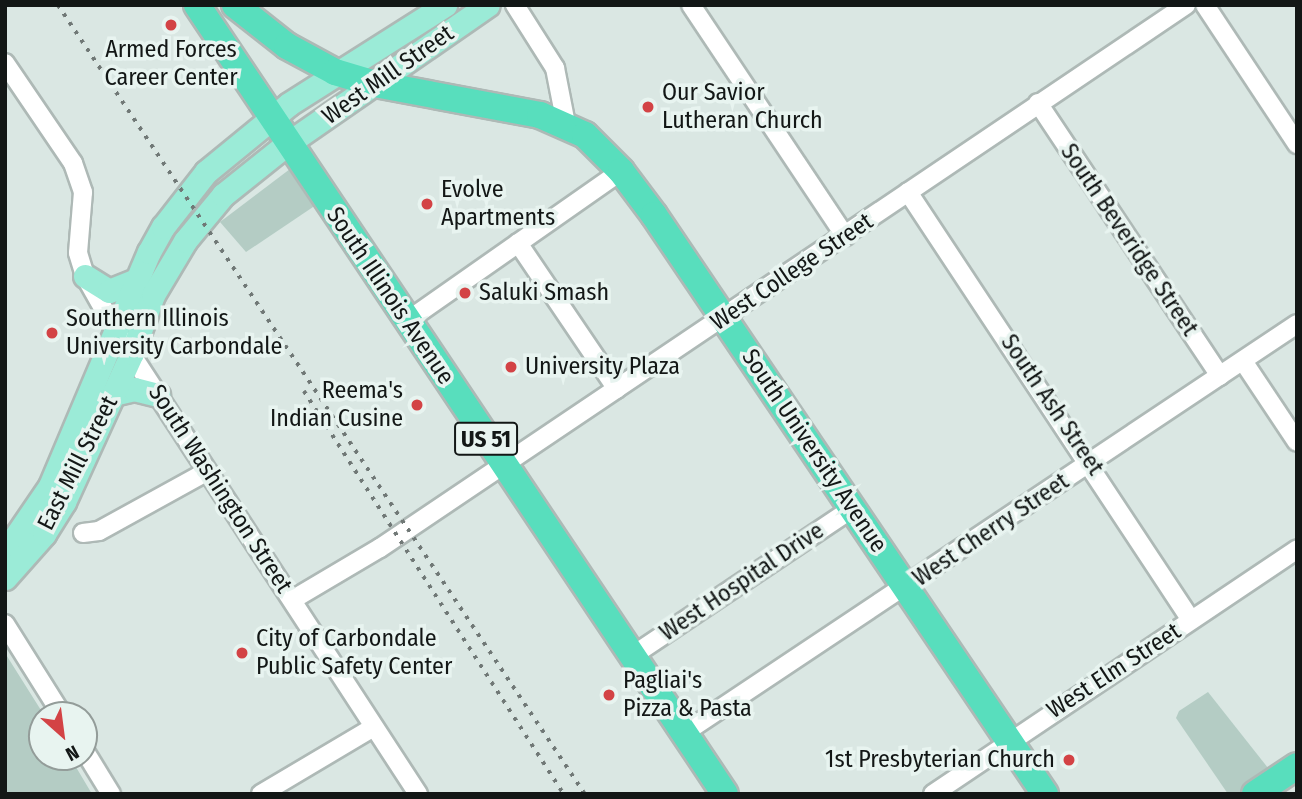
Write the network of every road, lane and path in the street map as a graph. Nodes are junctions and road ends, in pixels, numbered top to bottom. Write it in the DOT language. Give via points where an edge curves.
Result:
graph roads {
  1 [pos="197,5"];
  2 [pos="234,5"];
  3 [pos="445,5"];
  4 [pos="488,5"];
  5 [pos="515,5"];
  6 [pos="691,5"];
  7 [pos="1186,5"];
  8 [pos="1205,5"];
  9 [pos="5,63"];
  10 [pos="335,72"];
  11 [pos="375,84"];
  12 [pos="1038,103"];
  13 [pos="270,118"];
  14 [pos="566,124"];
  15 [pos="287,144"];
  16 [pos="1297,144"];
  17 [pos="621,171"];
  18 [pos="908,192"];
  19 [pos="845,236"];
  20 [pos="518,243"];
  21 [pos="85,276"];
  22 [pos="138,279"];
  23 [pos="725,317"];
  24 [pos="407,321"];
  25 [pos="1297,324"];
  26 [pos="116,331"];
  27 [pos="132,353"];
  28 [pos="1242,361"];
  29 [pos="1220,376"];
  30 [pos="617,389"];
  31 [pos="113,394"];
  32 [pos="158,395"];
  33 [pos="1297,442"];
  34 [pos="1091,462"];
  35 [pos="503,465"];
  36 [pos="206,472"];
  37 [pos="853,508"];
  38 [pos="83,533"];
  39 [pos="1297,549"];
  40 [pos="5,552"];
  41 [pos="5,578"];
  42 [pos="906,588"];
  43 [pos="292,600"];
  44 [pos="1191,620"];
  45 [pos="5,624"];
  46 [pos="632,656"];
  47 [pos="53,701"];
  48 [pos="374,727"];
  49 [pos="684,733"];
  50 [pos="1009,740"];
  51 [pos="1297,766"];
  52 [pos="97,771"];
  53 [pos="111,794"];
  54 [pos="261,794"];
  55 [pos="418,794"];
  56 [pos="725,794"];
  57 [pos="933,794"];
  58 [pos="1045,794"];
  59 [pos="1255,794"];
  1 -- 13 [label="highway, South Illinois Avenue / US 51"];
  2 -- 10 [label="highway" via="287,46"];
  3 -- 10 [label="main road, West Mill Street"];
  4 -- 11 [label="main road, West Mill Street"];
  5 -- 14 [label="street" via="555,68"];
  6 -- 19 [label="street"];
  7 -- 12 [label="street, West College Street"];
  8 -- 16 [label="street"];
  9 -- 21 [label="street, South Washington Street" via="73,163 83,192 78,253"];
  10 -- 11 [label="highway"];
  10 -- 13 [label="main road, West Mill Street"];
  11 -- 14 [label="highway"];
  11 -- 15 [label="main road, West Mill Street"];
  12 -- 18 [label="street, West College Street"];
  12 -- 29 [label="street, South Beveridge Street"];
  13 -- 15 [label="highway, South Illinois Avenue / US 51"];
  13 -- 22 [label="main road, East Mill Street" via="206,172 163,227"];
  14 -- 17 [label="highway, South University Avenue" via="585,135"];
  15 -- 24 [label="highway, South Illinois Avenue / US 51"];
  15 -- 27 [label="main road, East Mill Street" via="238,180 185,241 153,295"];
  17 -- 20 [label="street"];
  17 -- 23 [label="highway, South University Avenue"];
  18 -- 19 [label="street, West College Street"];
  18 -- 34 [label="street, South Ash Street"];
  19 -- 23 [label="street, West College Street"];
  20 -- 24 [label="street"];
  20 -- 30 [label="street"];
  21 -- 22 [label="main road" via="109,291"];
  21 -- 26 [label="street, South Washington Street"];
  22 -- 26 [label="main road, East Mill Street"];
  23 -- 30 [label="street, West College Street"];
  23 -- 37 [label="highway, South University Avenue"];
  24 -- 35 [label="highway, South Illinois Avenue / US 51"];
  25 -- 28 [label="street, West Cherry Street"];
  26 -- 27 [label="street, South Washington Street"];
  26 -- 40 [label="main road, East Mill Street" via="50,486"];
  27 -- 31 [label="main road, East Mill Street"];
  27 -- 32 [label="street, South Washington Street"];
  28 -- 29 [label="street, West Cherry Street"];
  28 -- 33 [label="street"];
  29 -- 34 [label="street, West Cherry Street"];
  30 -- 35 [label="street, West College Street"];
  31 -- 32 [label="main road" via="134,389"];
  31 -- 41 [label="main road, East Mill Street" via="64,502 44,534"];
  32 -- 36 [label="street, South Washington Street"];
  34 -- 42 [label="street, West Cherry Street"];
  34 -- 44 [label="street, South Ash Street"];
  35 -- 43 [label="street, West College Street"];
  35 -- 46 [label="highway, South Illinois Avenue / US 51"];
  36 -- 38 [label="street" via="99,531"];
  36 -- 43 [label="street, South Washington Street"];
  37 -- 42 [label="highway, South University Avenue"];
  37 -- 46 [label="street, West Hospital Drive"];
  39 -- 44 [label="street, West Elm Street"];
  42 -- 49 [label="street, West Cherry Street"];
  42 -- 50 [label="highway, South University Avenue"];
  43 -- 48 [label="street, South Washington Street"];
  44 -- 50 [label="street, West Elm Street"];
  45 -- 47 [label="street"];
  46 -- 49 [label="highway, South Illinois Avenue / US 51"];
  48 -- 54 [label="street"];
  48 -- 55 [label="street, South Washington Street"];
  49 -- 56 [label="highway, South Illinois Avenue / US 51"];
  50 -- 57 [label="street, West Elm Street"];
  50 -- 58 [label="highway, South University Avenue"];
  51 -- 59 [label="highway"];
  52 -- 53 [label="street"];
}
